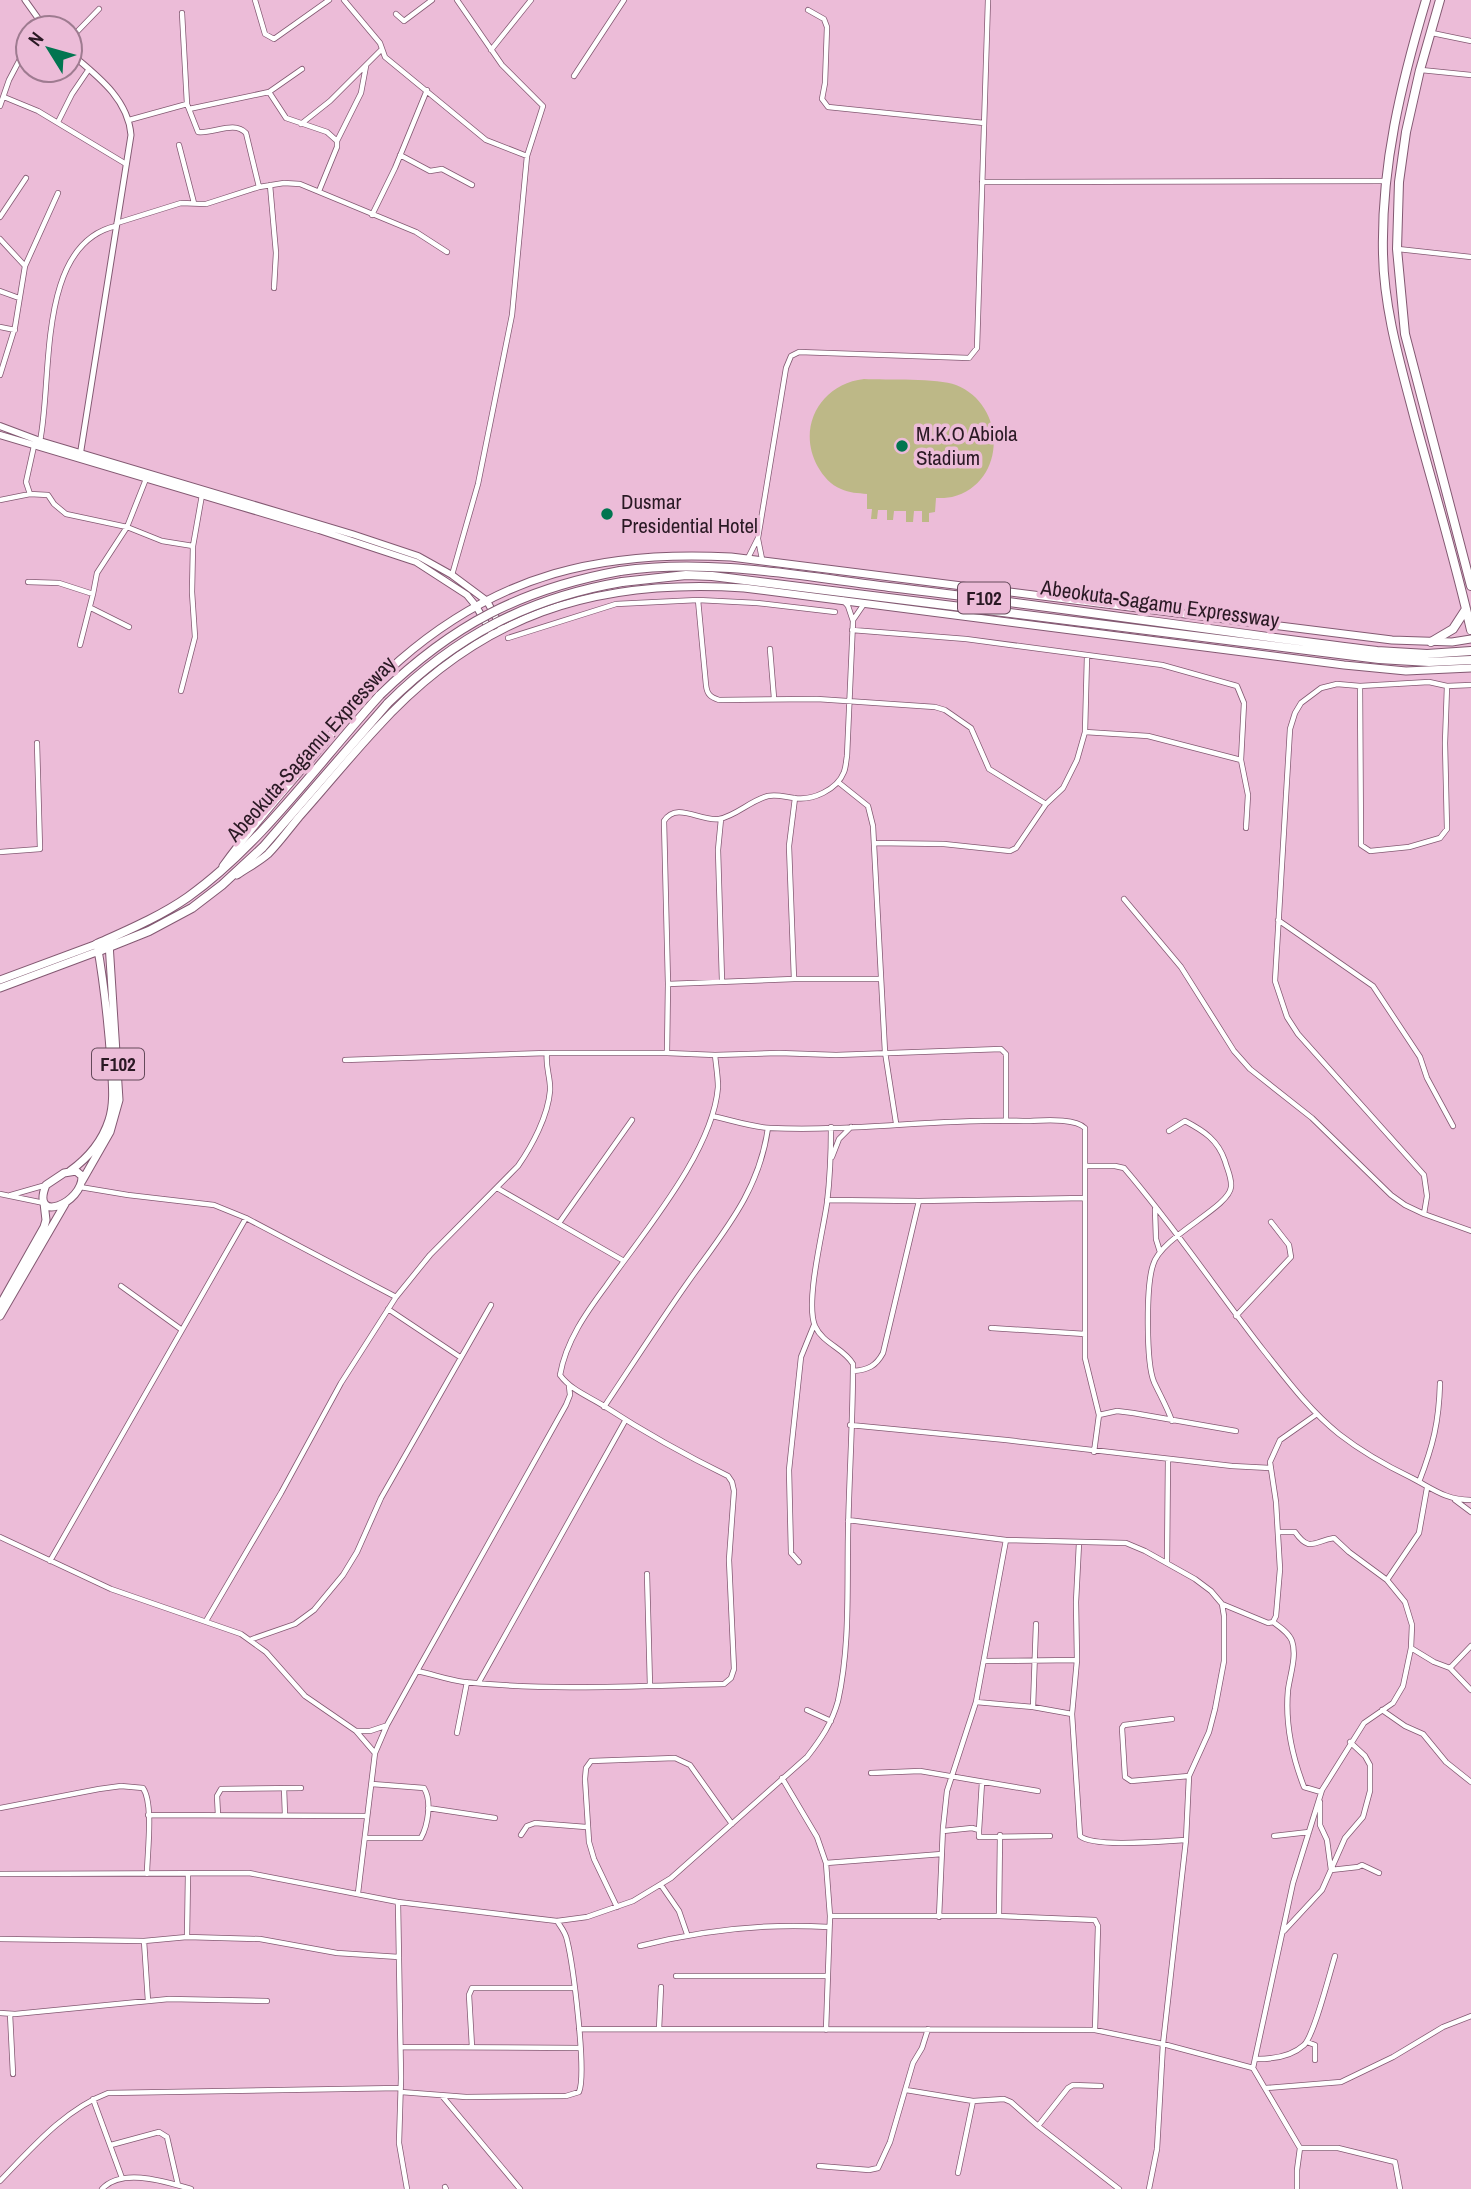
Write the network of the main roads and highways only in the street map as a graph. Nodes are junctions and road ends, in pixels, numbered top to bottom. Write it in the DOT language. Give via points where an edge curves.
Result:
graph roads {
  1 [pos="1426,0"];
  2 [pos="1440,0"];
  3 [pos="1398,268"];
  4 [pos="1384,270"];
  5 [pos="0,426"];
  6 [pos="0,435"];
  7 [pos="38,445"];
  8 [pos="80,455"];
  9 [pos="1471,586"];
  10 [pos="487,601"];
  11 [pos="1081,601"];
  12 [pos="476,606"];
  13 [pos="1466,609"];
  14 [pos="1080,610"];
  15 [pos="1078,626"];
  16 [pos="502,629"];
  17 [pos="1471,630"];
  18 [pos="492,634"];
  19 [pos="1471,639"];
  20 [pos="1431,642"];
  21 [pos="1346,651"];
  22 [pos="1471,652"];
  23 [pos="1471,660"];
  24 [pos="1471,668"];
  25 [pos="215,877"];
  26 [pos="222,886"];
  27 [pos="109,943"];
  28 [pos="98,947"];
  29 [pos="0,980"];
  30 [pos="0,988"];
  31 [pos="70,1171"];
  32 [pos="81,1184"];
  33 [pos="44,1203"];
  34 [pos="65,1204"];
  35 [pos="0,1305"];
  36 [pos="0,1316"];
  1 -- 4 [label="highway" via="1396,108 1385,181"];
  2 -- 3 [label="highway" via="1411,106 1399,182"];
  3 -- 4 [label="highway"];
  3 -- 9 [label="highway" via="1405,334"];
  4 -- 13 [label="highway" via="1393,339"];
  5 -- 7 [label="main road"];
  6 -- 7 [label="main road"];
  7 -- 8 [label="main road"];
  8 -- 10 [label="main road" via="418,556"];
  8 -- 12 [label="main road" via="416,562 467,595"];
  10 -- 11 [label="main road" via="546,575 594,562 689,554 762,559"];
  10 -- 12 [label="main road"];
  10 -- 16 [label="main road"];
  11 -- 14 [label="highway"];
  11 -- 20 [label="main road"];
  12 -- 18 [label="main road"];
  12 -- 25 [label="main road" via="398,661 362,698"];
  13 -- 17 [label="highway"];
  13 -- 20 [label="highway" via="1453,629"];
  14 -- 21 [label="highway, Abeokuta-Sagamu Expressway / F102"];
  14 -- 25 [label="highway, Abeokuta-Sagamu Expressway / F102, bridge" via="713,566 620,571 560,585 488,613 425,653 380,695"];
  15 -- 16 [label="main road" via="744,587 664,586 587,598"];
  15 -- 21 [label="highway, Abeokuta-Sagamu Expressway / F102"];
  15 -- 24 [label="main road" via="1344,665 1406,671"];
  15 -- 26 [label="highway, Abeokuta-Sagamu Expressway / F102, bridge" via="712,576 622,582 563,594 494,623 433,662 388,703 263,847"];
  16 -- 18 [label="main road"];
  18 -- 26 [label="main road" via="408,695 267,854"];
  19 -- 20 [label="main road"];
  21 -- 22 [label="highway, Abeokuta-Sagamu Expressway / F102"];
  21 -- 23 [label="highway, Abeokuta-Sagamu Expressway / F102" via="1404,661"];
  25 -- 27 [label="highway, Abeokuta-Sagamu Expressway / F102"];
  26 -- 27 [label="highway, Abeokuta-Sagamu Expressway / F102" via="192,908"];
  27 -- 28 [label="highway, Abeokuta-Sagamu Expressway / F102"];
  27 -- 32 [label="main road, F102" via="119,1100 111,1130"];
  28 -- 29 [label="main road"];
  28 -- 30 [label="main road"];
  28 -- 31 [label="main road, F102" via="108,1015 111,1110 92,1153"];
  31 -- 32 [label="main road" via="79,1173"];
  31 -- 33 [label="main road, F102" via="46,1185"];
  32 -- 34 [label="main road, F102"];
  33 -- 34 [label="main road" via="55,1208"];
  33 -- 35 [label="main road" via="44,1227"];
  34 -- 36 [label="main road, F102"];
}
